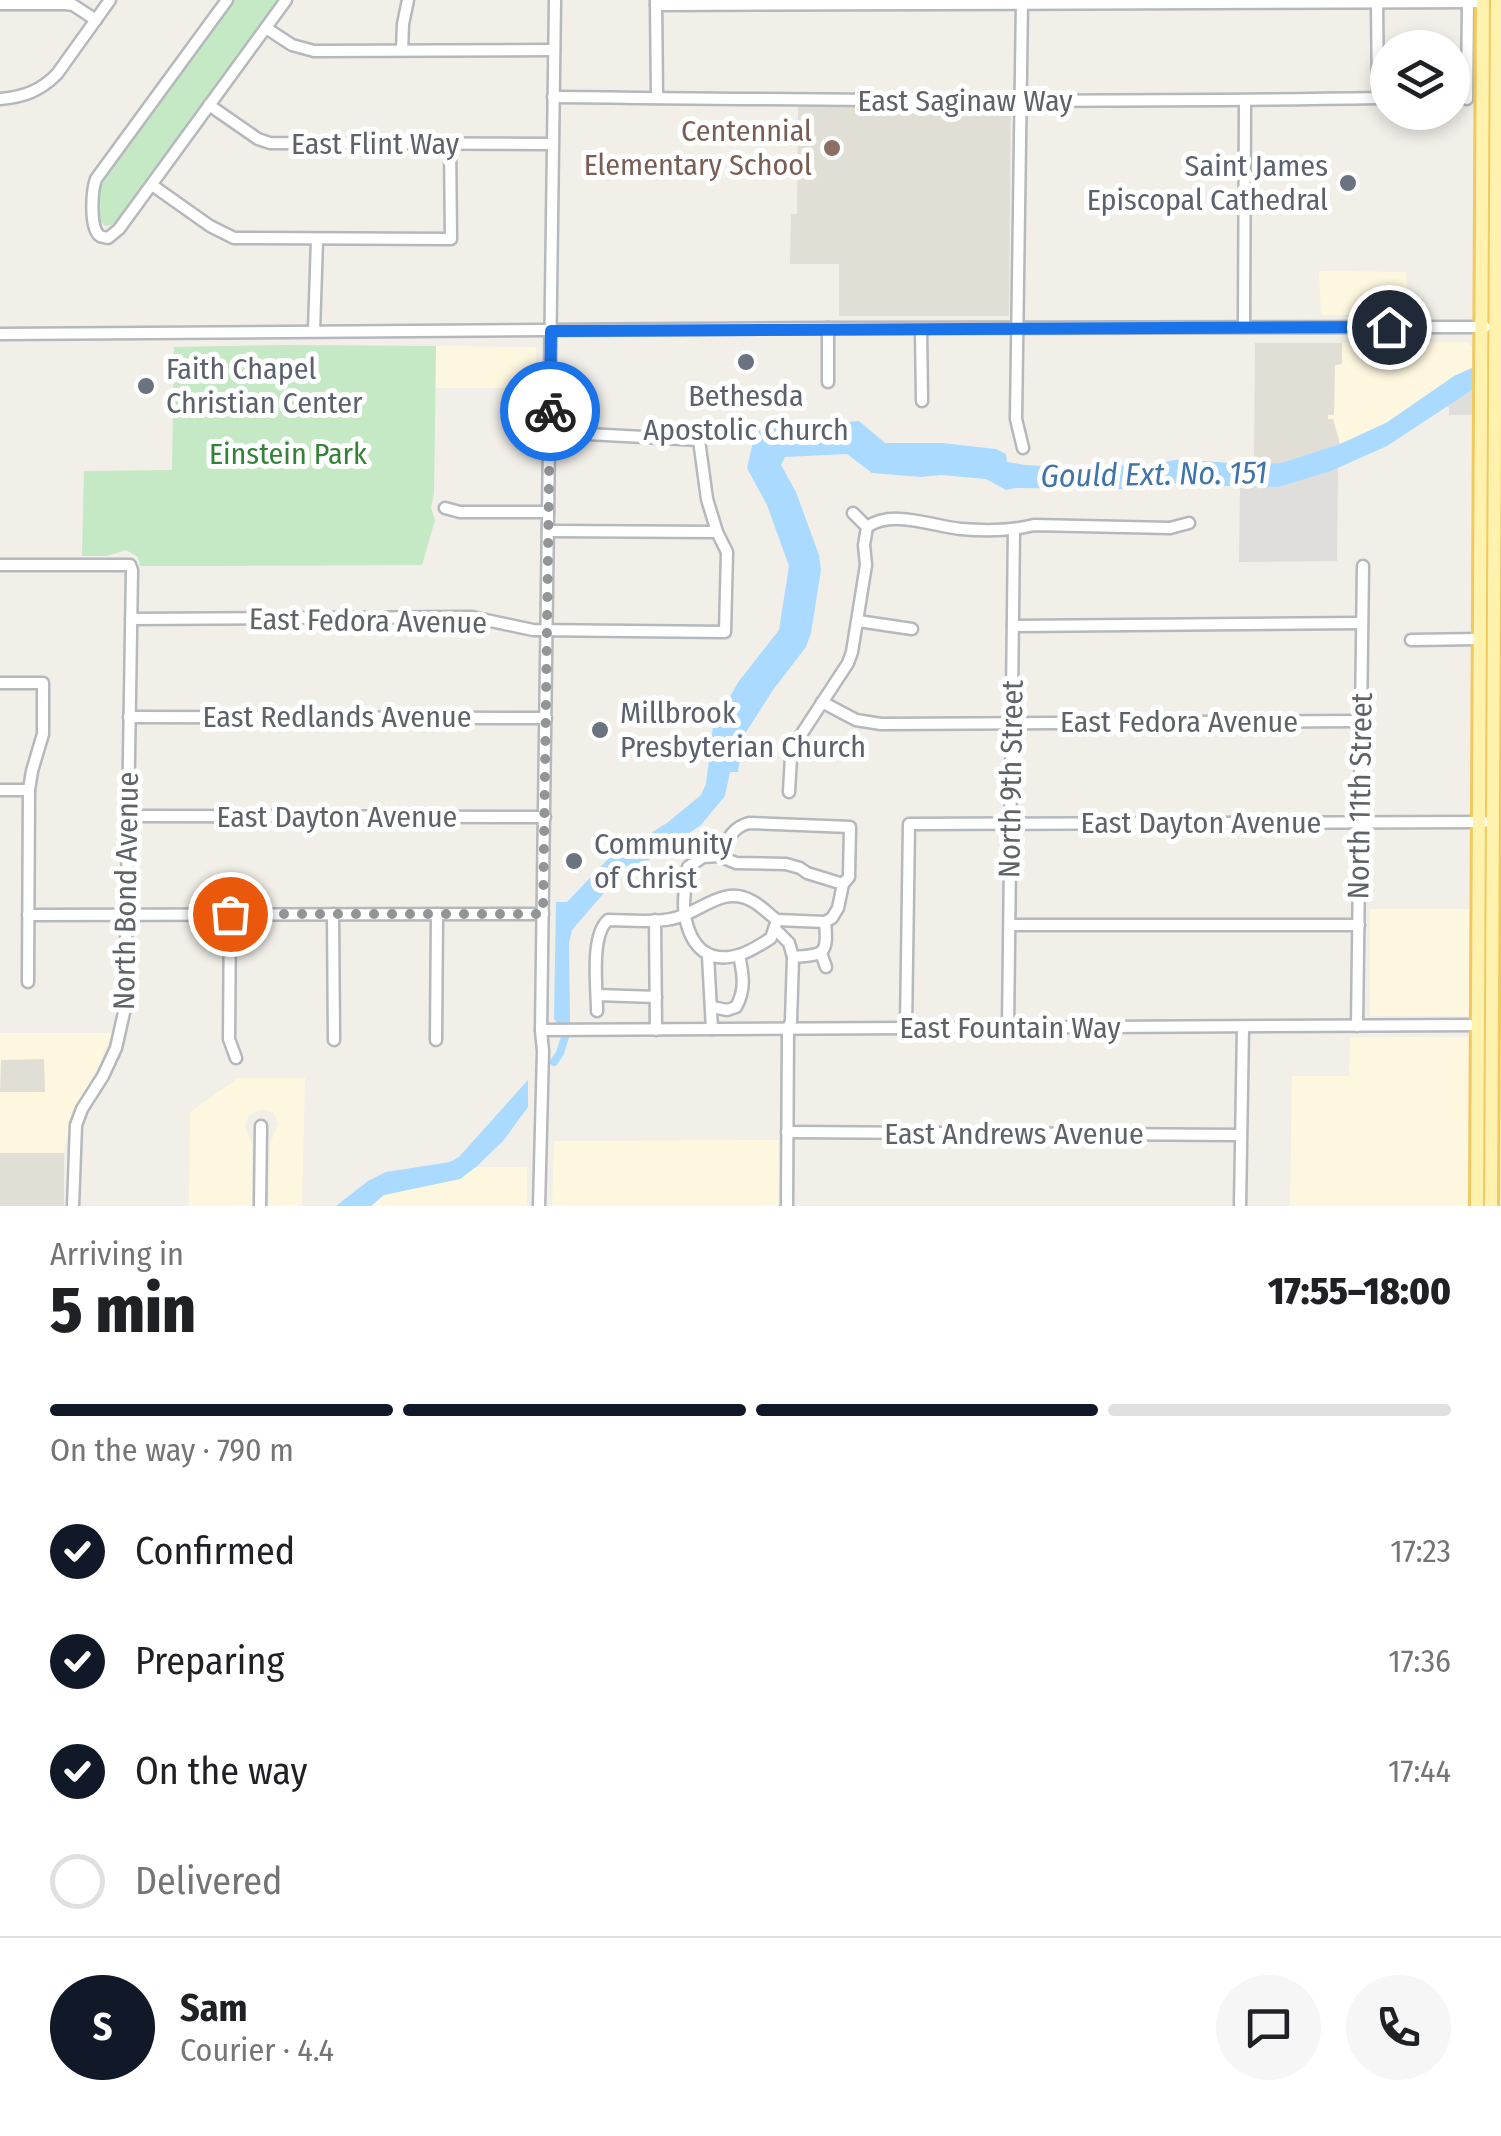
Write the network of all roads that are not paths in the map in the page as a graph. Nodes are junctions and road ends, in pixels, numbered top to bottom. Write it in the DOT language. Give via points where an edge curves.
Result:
graph roads {
  1 [pos="110,0"];
  2 [pos="227,0"];
  3 [pos="286,0"];
  4 [pos="408,0"];
  5 [pos="555,0"];
  6 [pos="1326,1"];
  7 [pos="1483,1"];
  8 [pos="656,2"];
  9 [pos="1022,2"];
  10 [pos="1377,2"];
  11 [pos="0,4"];
  12 [pos="96,20"];
  13 [pos="266,28"];
  14 [pos="402,50"];
  15 [pos="554,50"];
  16 [pos="1483,83"];
  17 [pos="1470,86"];
  18 [pos="553,97"];
  19 [pos="657,98"];
  20 [pos="0,100"];
  21 [pos="1020,101"];
  22 [pos="1245,101"];
  23 [pos="210,104"];
  24 [pos="450,144"];
  25 [pos="552,144"];
  26 [pos="1496,166"];
  27 [pos="152,185"];
  28 [pos="317,240"];
  29 [pos="1492,327"];
  30 [pos="828,328"];
  31 [pos="1018,328"];
  32 [pos="1244,328"];
  33 [pos="922,329"];
  34 [pos="314,331"];
  35 [pos="551,331"];
  36 [pos="0,334"];
  37 [pos="828,382"];
  38 [pos="922,401"];
  39 [pos="550,432"];
  40 [pos="1023,448"];
  41 [pos="445,508"];
  42 [pos="548,512"];
  43 [pos="852,513"];
  44 [pos="1189,523"];
  45 [pos="867,527"];
  46 [pos="1014,529"];
  47 [pos="548,531"];
  48 [pos="718,532"];
  49 [pos="1492,563"];
  50 [pos="0,566"];
  51 [pos="1363,566"];
  52 [pos="131,618"];
  53 [pos="858,621"];
  54 [pos="1362,622"];
  55 [pos="1013,626"];
  56 [pos="912,629"];
  57 [pos="546,631"];
  58 [pos="1410,640"];
  59 [pos="1480,640"];
  60 [pos="0,683"];
  61 [pos="822,702"];
  62 [pos="129,717"];
  63 [pos="546,718"];
  64 [pos="1361,721"];
  65 [pos="1012,723"];
  66 [pos="0,790"];
  67 [pos="29,790"];
  68 [pos="789,792"];
  69 [pos="1491,796"];
  70 [pos="129,816"];
  71 [pos="545,817"];
  72 [pos="1360,822"];
  73 [pos="1486,822"];
  74 [pos="1010,824"];
  75 [pos="718,856"];
  76 [pos="843,884"];
  77 [pos="127,914"];
  78 [pos="230,914"];
  79 [pos="334,914"];
  80 [pos="437,914"];
  81 [pos="543,914"];
  82 [pos="684,914"];
  83 [pos="28,915"];
  84 [pos="655,920"];
  85 [pos="824,922"];
  86 [pos="1358,924"];
  87 [pos="776,925"];
  88 [pos="1010,925"];
  89 [pos="821,952"];
  90 [pos="708,956"];
  91 [pos="738,956"];
  92 [pos="794,956"];
  93 [pos="826,967"];
  94 [pos="28,982"];
  95 [pos="597,995"];
  96 [pos="656,997"];
  97 [pos="712,1008"];
  98 [pos="597,1011"];
  99 [pos="1242,1026"];
  100 [pos="1357,1026"];
  101 [pos="1490,1027"];
  102 [pos="906,1028"];
  103 [pos="1008,1028"];
  104 [pos="712,1029"];
  105 [pos="788,1029"];
  106 [pos="542,1030"];
  107 [pos="656,1030"];
  108 [pos="334,1040"];
  109 [pos="436,1040"];
  110 [pos="236,1058"];
  111 [pos="1478,1095"];
  112 [pos="261,1126"];
  113 [pos="787,1132"];
  114 [pos="1240,1135"];
  115 [pos="1491,1170"];
  116 [pos="74,1206"];
  117 [pos="260,1206"];
  118 [pos="539,1206"];
  119 [pos="787,1206"];
  120 [pos="1240,1206"];
  121 [pos="1477,1206"];
  122 [pos="1491,1206"];
  1 -- 12 [label="street"];
  2 -- 27 [label="street" via="96,179 98,235 114,235"];
  3 -- 13 [label="street"];
  4 -- 14 [label="street"];
  5 -- 15 [label="street"];
  6 -- 9 [label="street"];
  6 -- 10 [label="street"];
  7 -- 10 [label="street"];
  7 -- 16 [label="main road"];
  7 -- 17 [label="street"];
  7 -- 26 [label="main road" via="1496,74"];
  8 -- 9 [label="street"];
  8 -- 19 [label="street"];
  9 -- 21 [label="street"];
  10 -- 22 [label="street, East Saginaw Way" via="1378,98"];
  11 -- 12 [label="street" via="66,4"];
  12 -- 20 [label="street" via="46,84"];
  13 -- 14 [label="street" via="314,51"];
  13 -- 23 [label="street"];
  14 -- 15 [label="street"];
  15 -- 18 [label="street"];
  16 -- 26 [label="main road" via="1489,94 1488,156"];
  16 -- 29 [label="main road"];
  18 -- 19 [label="street, East Saginaw Way"];
  18 -- 25 [label="street"];
  19 -- 21 [label="street, East Saginaw Way"];
  21 -- 22 [label="street, East Saginaw Way"];
  21 -- 31 [label="street"];
  22 -- 32 [label="street"];
  23 -- 24 [label="street, East Flint Way" via="270,143"];
  23 -- 27 [label="street"];
  24 -- 25 [label="street, East Flint Way"];
  24 -- 28 [label="street" via="451,239"];
  25 -- 35 [label="street"];
  26 -- 29 [label="main road"];
  27 -- 28 [label="street" via="234,238"];
  28 -- 34 [label="street"];
  29 -- 32 [label="street"];
  29 -- 49 [label="main road"];
  30 -- 33 [label="street"];
  30 -- 35 [label="street"];
  30 -- 37 [label="street"];
  31 -- 32 [label="street"];
  31 -- 33 [label="street"];
  31 -- 40 [label="street" via="1016,419"];
  33 -- 38 [label="street"];
  34 -- 35 [label="street"];
  34 -- 36 [label="street"];
  35 -- 39 [label="street"];
  39 -- 42 [label="street"];
  39 -- 48 [label="street" via="699,440"];
  41 -- 42 [label="street"];
  42 -- 47 [label="street"];
  43 -- 45 [label="street"];
  44 -- 46 [label="street"];
  45 -- 46 [label="street" via="912,520"];
  45 -- 53 [label="street"];
  46 -- 55 [label="street, North 9th Street"];
  47 -- 48 [label="street"];
  47 -- 57 [label="street"];
  48 -- 57 [label="street, East Fedora Avenue" via="727,552 724,632"];
  49 -- 59 [label="main road"];
  49 -- 69 [label="main road"];
  50 -- 52 [label="street, North Bond Avenue" via="130,565"];
  51 -- 54 [label="street, North 11th Street"];
  52 -- 57 [label="street, East Fedora Avenue" via="472,617"];
  52 -- 62 [label="street, North Bond Avenue"];
  53 -- 56 [label="street"];
  53 -- 61 [label="street" via="848,664"];
  54 -- 55 [label="street"];
  54 -- 64 [label="street, North 11th Street"];
  55 -- 65 [label="street, North 9th Street"];
  57 -- 63 [label="street"];
  58 -- 59 [label="street"];
  59 -- 69 [label="main road"];
  60 -- 67 [label="street" via="43,683 43,734"];
  61 -- 65 [label="street, East Fedora Avenue" via="868,722"];
  61 -- 68 [label="street" via="795,744"];
  62 -- 63 [label="street, East Redlands Avenue"];
  62 -- 70 [label="street, North Bond Avenue"];
  63 -- 71 [label="street"];
  64 -- 65 [label="street, East Fedora Avenue"];
  64 -- 72 [label="street, North 11th Street"];
  65 -- 74 [label="street, North 9th Street"];
  66 -- 67 [label="street"];
  67 -- 83 [label="street"];
  69 -- 73 [label="main road"];
  70 -- 71 [label="street, East Dayton Avenue"];
  70 -- 77 [label="street, North Bond Avenue"];
  71 -- 81 [label="street"];
  72 -- 73 [label="street, East Dayton Avenue"];
  72 -- 74 [label="street, East Dayton Avenue"];
  72 -- 86 [label="street, North 11th Street"];
  73 -- 101 [label="main road"];
  73 -- 101 [label="main road" via="1478,978"];
  74 -- 88 [label="street, North 9th Street"];
  74 -- 102 [label="street, East Dayton Avenue" via="909,824"];
  75 -- 76 [label="street" via="786,864"];
  75 -- 76 [label="street" via="739,826 850,826 849,877"];
  75 -- 82 [label="street" via="688,866"];
  76 -- 85 [label="street" via="838,908"];
  77 -- 78 [label="street"];
  77 -- 83 [label="street"];
  77 -- 116 [label="street, North Bond Avenue" via="123,1024 76,1125"];
  78 -- 79 [label="street"];
  78 -- 110 [label="street" via="229,1039"];
  79 -- 80 [label="street"];
  79 -- 108 [label="street"];
  80 -- 81 [label="street"];
  80 -- 109 [label="street"];
  81 -- 106 [label="street"];
  82 -- 84 [label="street"];
  82 -- 87 [label="street" via="722,896 743,896"];
  82 -- 90 [label="street"];
  83 -- 94 [label="street"];
  84 -- 95 [label="street" via="608,920 600,927"];
  84 -- 96 [label="street"];
  85 -- 87 [label="street"];
  85 -- 89 [label="street" via="827,943"];
  86 -- 88 [label="street"];
  86 -- 100 [label="street, North 11th Street"];
  87 -- 91 [label="street" via="771,938"];
  87 -- 92 [label="street"];
  88 -- 103 [label="street, North 9th Street"];
  89 -- 92 [label="street"];
  89 -- 93 [label="street"];
  90 -- 91 [label="street"];
  90 -- 97 [label="street"];
  91 -- 97 [label="street" via="744,978 736,1007"];
  92 -- 105 [label="street"];
  95 -- 96 [label="street"];
  95 -- 98 [label="street"];
  96 -- 107 [label="street"];
  97 -- 104 [label="street"];
  99 -- 100 [label="street, East Fountain Way"];
  99 -- 103 [label="street, East Fountain Way"];
  99 -- 114 [label="street"];
  100 -- 101 [label="street, East Fountain Way"];
  101 -- 111 [label="main road"];
  101 -- 115 [label="main road"];
  102 -- 103 [label="street, East Fountain Way"];
  102 -- 105 [label="street, East Fountain Way"];
  104 -- 105 [label="street, East Fountain Way"];
  104 -- 107 [label="street, East Fountain Way"];
  105 -- 113 [label="street"];
  106 -- 107 [label="street, East Fountain Way"];
  106 -- 118 [label="street"];
  111 -- 115 [label="main road"];
  111 -- 121 [label="main road"];
  112 -- 117 [label="street"];
  113 -- 114 [label="street, East Andrews Avenue"];
  113 -- 119 [label="street"];
  114 -- 120 [label="street"];
  115 -- 122 [label="main road"];
}
